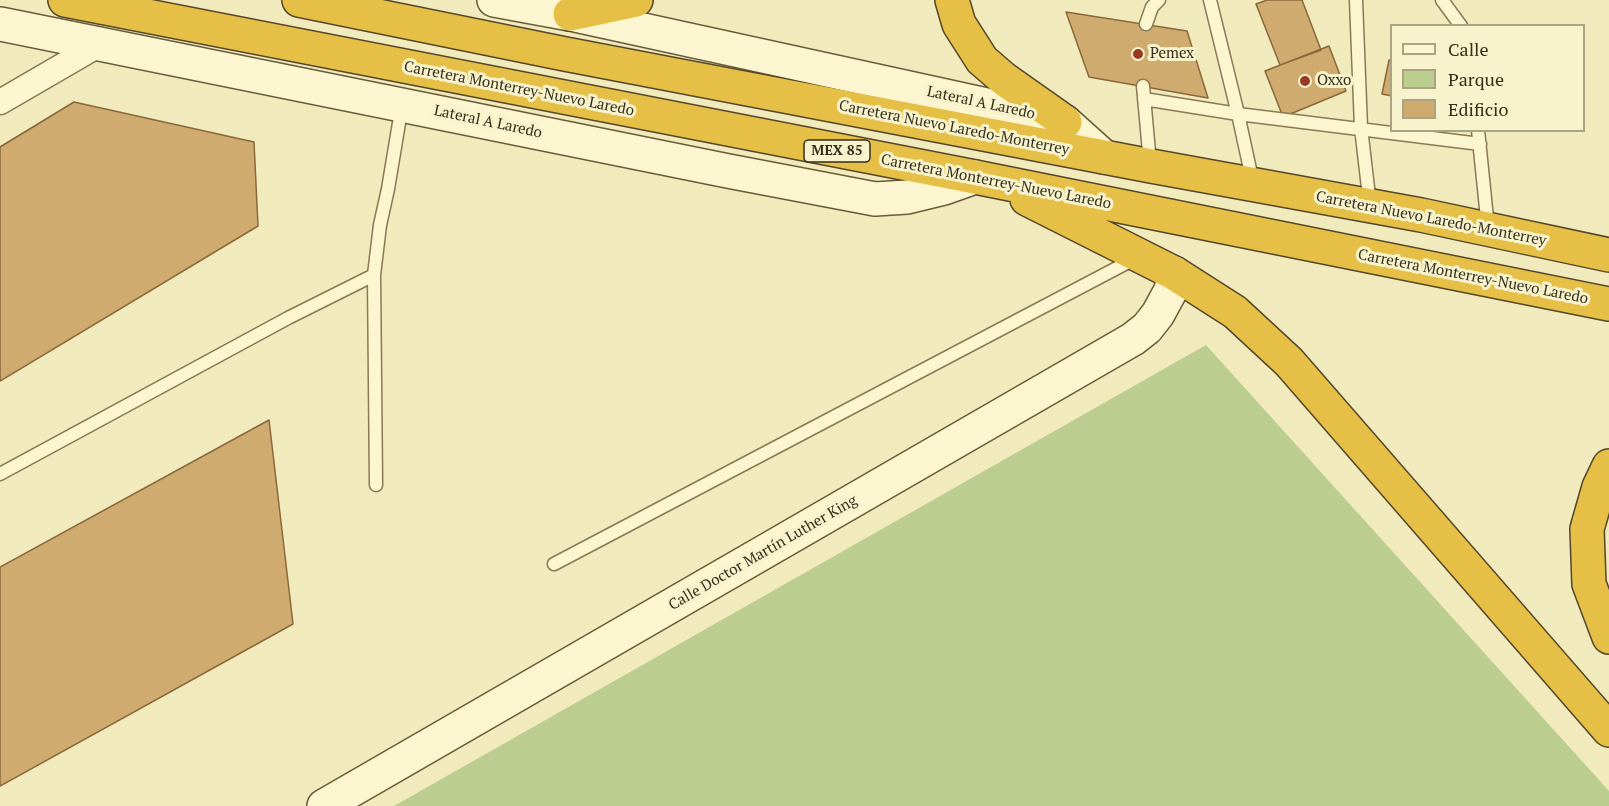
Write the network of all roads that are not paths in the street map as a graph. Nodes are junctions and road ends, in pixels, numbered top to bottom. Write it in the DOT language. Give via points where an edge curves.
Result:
graph roads {
  1 [pos="65,0"];
  2 [pos="299,0"];
  3 [pos="494,0"];
  4 [pos="636,0"];
  5 [pos="952,0"];
  6 [pos="1159,0"];
  7 [pos="1210,0"];
  8 [pos="1356,0"];
  9 [pos="1442,0"];
  10 [pos="570,14"];
  11 [pos="0,24"];
  12 [pos="1146,24"];
  13 [pos="1460,24"];
  14 [pos="100,44"];
  15 [pos="0,102"];
  16 [pos="402,104"];
  17 [pos="1238,114"];
  18 [pos="1065,122"];
  19 [pos="1361,129"];
  20 [pos="1478,132"];
  21 [pos="1480,144"];
  22 [pos="1104,157"];
  23 [pos="1151,166"];
  24 [pos="981,178"];
  25 [pos="1253,184"];
  26 [pos="1370,205"];
  27 [pos="1488,229"];
  28 [pos="1609,255"];
  29 [pos="1140,256"];
  30 [pos="1174,273"];
  31 [pos="374,275"];
  32 [pos="1609,304"];
  33 [pos="1609,466"];
  34 [pos="0,474"];
  35 [pos="376,485"];
  36 [pos="554,564"];
  37 [pos="1609,637"];
  38 [pos="1609,730"];
  39 [pos="324,806"];
  1 -- 24 [label="highway, Carretera Monterrey-Nuevo Laredo / MEX 85"];
  2 -- 22 [label="highway, Carretera Nuevo Laredo-Monterrey"];
  3 -- 10 [label="street, Lateral A Laredo"];
  4 -- 10 [label="highway"];
  5 -- 18 [label="highway" via="959,24 982,60"];
  6 -- 12 [label="lane"];
  7 -- 17 [label="lane"];
  8 -- 19 [label="lane"];
  9 -- 13 [label="lane"];
  10 -- 18 [label="street, Lateral A Laredo"];
  11 -- 14 [label="street, Lateral A Laredo"];
  14 -- 15 [label="street"];
  14 -- 16 [label="street, Lateral A Laredo"];
  16 -- 24 [label="street, Lateral A Laredo" via="874,199 907,198"];
  16 -- 31 [label="lane"];
  17 -- 19 [label="lane"];
  17 -- 23 [label="lane" via="1144,93"];
  17 -- 25 [label="lane"];
  18 -- 22 [label="street, Lateral A Laredo"];
  19 -- 21 [label="lane"];
  19 -- 26 [label="lane"];
  20 -- 21 [label="lane"];
  21 -- 27 [label="lane"];
  22 -- 23 [label="highway, Carretera Nuevo Laredo-Monterrey"];
  23 -- 25 [label="highway, Carretera Nuevo Laredo-Monterrey"];
  24 -- 29 [label="highway"];
  24 -- 32 [label="highway, Carretera Monterrey-Nuevo Laredo / MEX 85"];
  25 -- 26 [label="highway, Carretera Nuevo Laredo-Monterrey"];
  26 -- 27 [label="highway, Carretera Nuevo Laredo-Monterrey"];
  27 -- 28 [label="highway, Carretera Nuevo Laredo-Monterrey"];
  29 -- 30 [label="highway"];
  29 -- 36 [label="lane"];
  30 -- 38 [label="highway" via="1235,312 1289,362"];
  30 -- 39 [label="street, Calle Doctor Martín Luther King" via="1171,290 1158,314 1133,339"];
  31 -- 34 [label="lane"];
  31 -- 35 [label="lane"];
  33 -- 37 [label="highway" via="1587,529 1589,584"];
}
